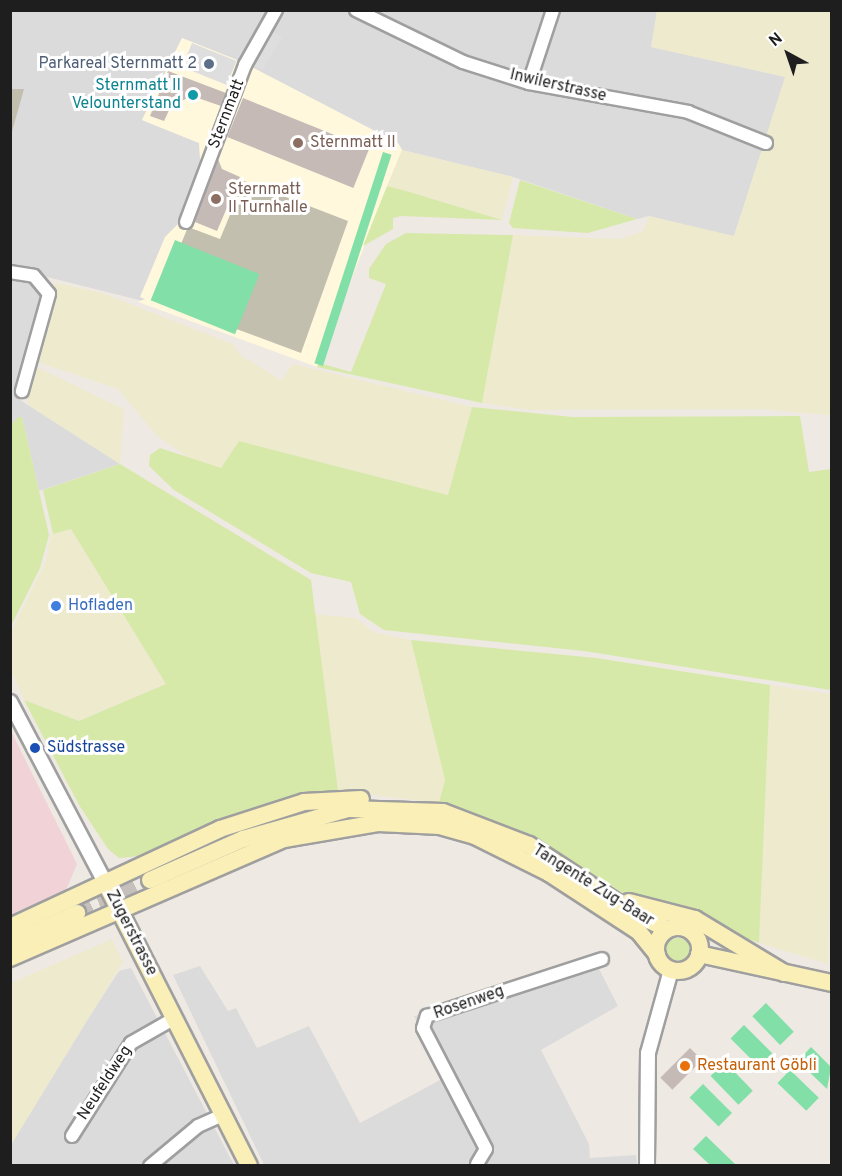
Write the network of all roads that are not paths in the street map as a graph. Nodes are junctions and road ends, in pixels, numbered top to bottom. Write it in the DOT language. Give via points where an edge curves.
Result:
graph roads {
  1 [pos="276,10"];
  2 [pos="356,10"];
  3 [pos="553,10"];
  4 [pos="529,83"];
  5 [pos="766,143"];
  6 [pos="186,222"];
  7 [pos="10,272"];
  8 [pos="22,391"];
  9 [pos="10,702"];
  10 [pos="442,819"];
  11 [pos="150,880"];
  12 [pos="105,882"];
  13 [pos="593,884"];
  14 [pos="119,909"];
  15 [pos="77,914"];
  16 [pos="10,927"];
  17 [pos="668,929"];
  18 [pos="10,944"];
  19 [pos="657,954"];
  20 [pos="699,954"];
  21 [pos="10,958"];
  22 [pos="602,959"];
  23 [pos="671,970"];
  24 [pos="784,973"];
  25 [pos="831,983"];
  26 [pos="175,1018"];
  27 [pos="223,1115"];
  28 [pos="72,1136"];
  29 [pos="478,1165"];
  30 [pos="150,1166"];
  31 [pos="249,1166"];
  32 [pos="464,1166"];
  33 [pos="647,1166"];
  1 -- 6 [label="street, Sternmatt" via="245,65"];
  2 -- 4 [label="street, Inwilerstrasse" via="463,62"];
  3 -- 4 [label="street"];
  4 -- 5 [label="street, Inwilerstrasse" via="688,112"];
  7 -- 8 [label="street" via="34,276 49,294 49,308"];
  9 -- 12 [label="street, Zugerstrasse"];
  10 -- 11 [label="main road, Tangente Zug-Baar" via="310,818 243,839"];
  10 -- 12 [label="main road" via="383,800 304,802 220,829"];
  10 -- 13 [label="main road, Tangente Zug-Baar" via="521,841"];
  10 -- 14 [label="main road" via="378,823 284,839"];
  10 -- 19 [label="main road, Tangente Zug-Baar" via="549,873 639,932"];
  12 -- 14 [label="main road, Zugerstrasse"];
  12 -- 16 [label="main road"];
  13 -- 17 [label="main road, Tangente Zug-Baar"];
  13 -- 24 [label="main road" via="644,908 695,919"];
  14 -- 21 [label="main road"];
  14 -- 26 [label="main road, Zugerstrasse"];
  15 -- 18 [label="main road"];
  17 -- 19 [label="main road" via="657,943"];
  17 -- 20 [label="main road" via="692,931"];
  19 -- 23 [label="main road"];
  20 -- 23 [label="main road" via="688,969"];
  20 -- 24 [label="main road"];
  22 -- 29 [label="street, Rosenweg" via="427,1016 423,1028 486,1149"];
  23 -- 33 [label="street" via="648,1053"];
  24 -- 25 [label="main road"];
  26 -- 27 [label="main road, Zugerstrasse"];
  26 -- 28 [label="street, Neufeldweg" via="131,1042"];
  27 -- 30 [label="street" via="198,1126"];
  27 -- 31 [label="main road, Zugerstrasse"];
  29 -- 32 [label="street"];
}
